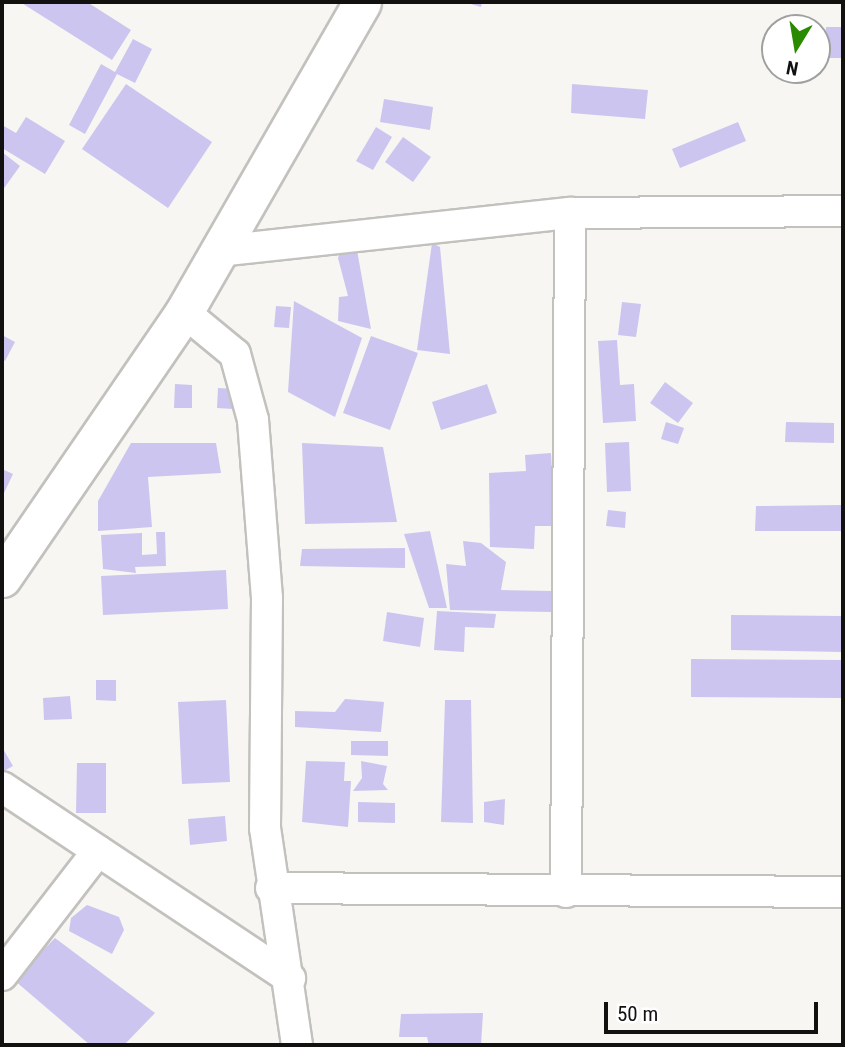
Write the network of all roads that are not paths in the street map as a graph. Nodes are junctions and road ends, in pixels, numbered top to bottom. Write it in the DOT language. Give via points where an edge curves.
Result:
graph roads {
  1 [pos="362,2"];
  2 [pos="843,212"];
  3 [pos="570,213"];
  4 [pos="219,251"];
  5 [pos="184,312"];
  6 [pos="2,578"];
  7 [pos="2,788"];
  8 [pos="98,851"];
  9 [pos="271,888"];
  10 [pos="566,892"];
  11 [pos="843,892"];
  12 [pos="2,975"];
  13 [pos="290,978"];
  14 [pos="298,1045"];
  1 -- 4 [label="street"];
  2 -- 3 [label="street"];
  3 -- 4 [label="street"];
  3 -- 10 [label="street"];
  4 -- 5 [label="street"];
  5 -- 6 [label="street"];
  5 -- 9 [label="street" via="235,354 253,420 267,598 262,663"];
  7 -- 8 [label="street"];
  8 -- 12 [label="street"];
  8 -- 13 [label="street"];
  9 -- 10 [label="street"];
  9 -- 13 [label="street"];
  10 -- 11 [label="street"];
  13 -- 14 [label="street"];
}
